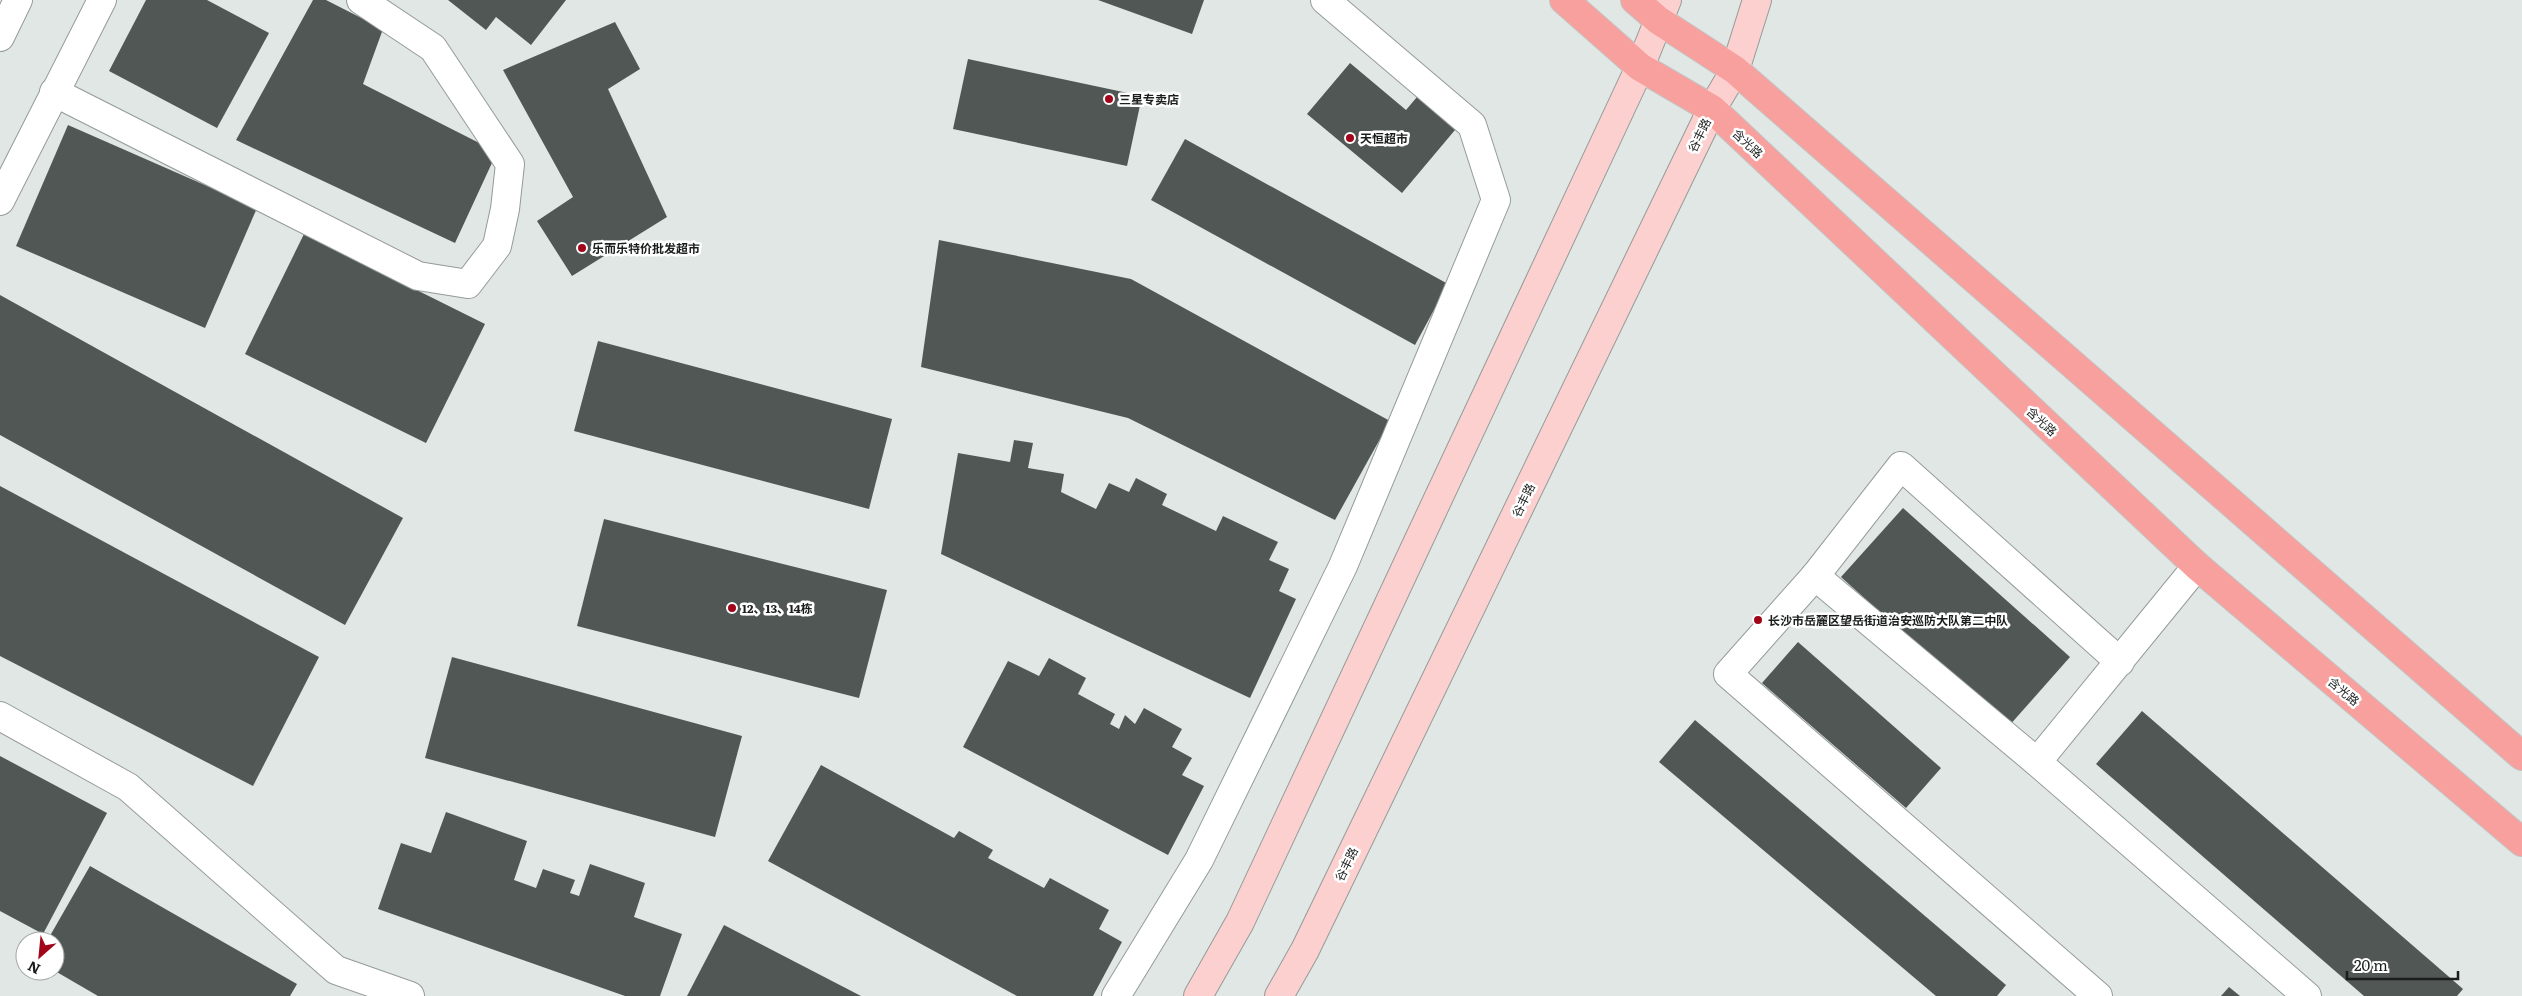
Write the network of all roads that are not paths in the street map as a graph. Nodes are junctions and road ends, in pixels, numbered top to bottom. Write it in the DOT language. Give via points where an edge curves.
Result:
graph roads {
  1 [pos="18,0"];
  2 [pos="102,0"];
  3 [pos="361,0"];
  4 [pos="1325,0"];
  5 [pos="1564,0"];
  6 [pos="1636,0"];
  7 [pos="1757,0"];
  8 [pos="1663,10"];
  9 [pos="0,37"];
  10 [pos="1640,67"];
  11 [pos="1735,70"];
  12 [pos="54,92"];
  13 [pos="1712,109"];
  14 [pos="0,201"];
  15 [pos="2197,566"];
  16 [pos="1815,576"];
  17 [pos="2120,662"];
  18 [pos="0,716"];
  19 [pos="2522,756"];
  20 [pos="2037,762"];
  21 [pos="2522,842"];
  22 [pos="410,996"];
  23 [pos="1116,996"];
  24 [pos="1198,996"];
  25 [pos="1279,996"];
  26 [pos="2098,996"];
  27 [pos="2307,996"];
  1 -- 9 [label="street"];
  2 -- 12 [label="street"];
  3 -- 12 [label="street" via="433,48 510,164 497,246 468,284 418,276"];
  4 -- 23 [label="street" via="1472,125 1496,200 1343,566 1199,860"];
  5 -- 10 [label="main road, 含光路"];
  6 -- 8 [label="main road"];
  7 -- 11 [label="street, 谷丰路"];
  8 -- 10 [label="street"];
  8 -- 11 [label="main road"];
  10 -- 13 [label="main road, 含光路"];
  10 -- 24 [label="street" via="1240,922"];
  11 -- 13 [label="street, 谷丰路"];
  11 -- 19 [label="main road"];
  12 -- 14 [label="street"];
  13 -- 15 [label="main road, 含光路"];
  13 -- 25 [label="street, 谷丰路" via="1305,950"];
  15 -- 17 [label="street"];
  15 -- 21 [label="main road, 含光路"];
  16 -- 17 [label="street" via="1901,466"];
  16 -- 20 [label="street"];
  16 -- 26 [label="street" via="1728,674"];
  17 -- 20 [label="street"];
  18 -- 22 [label="street" via="128,787 336,970"];
  20 -- 27 [label="street"];
}
